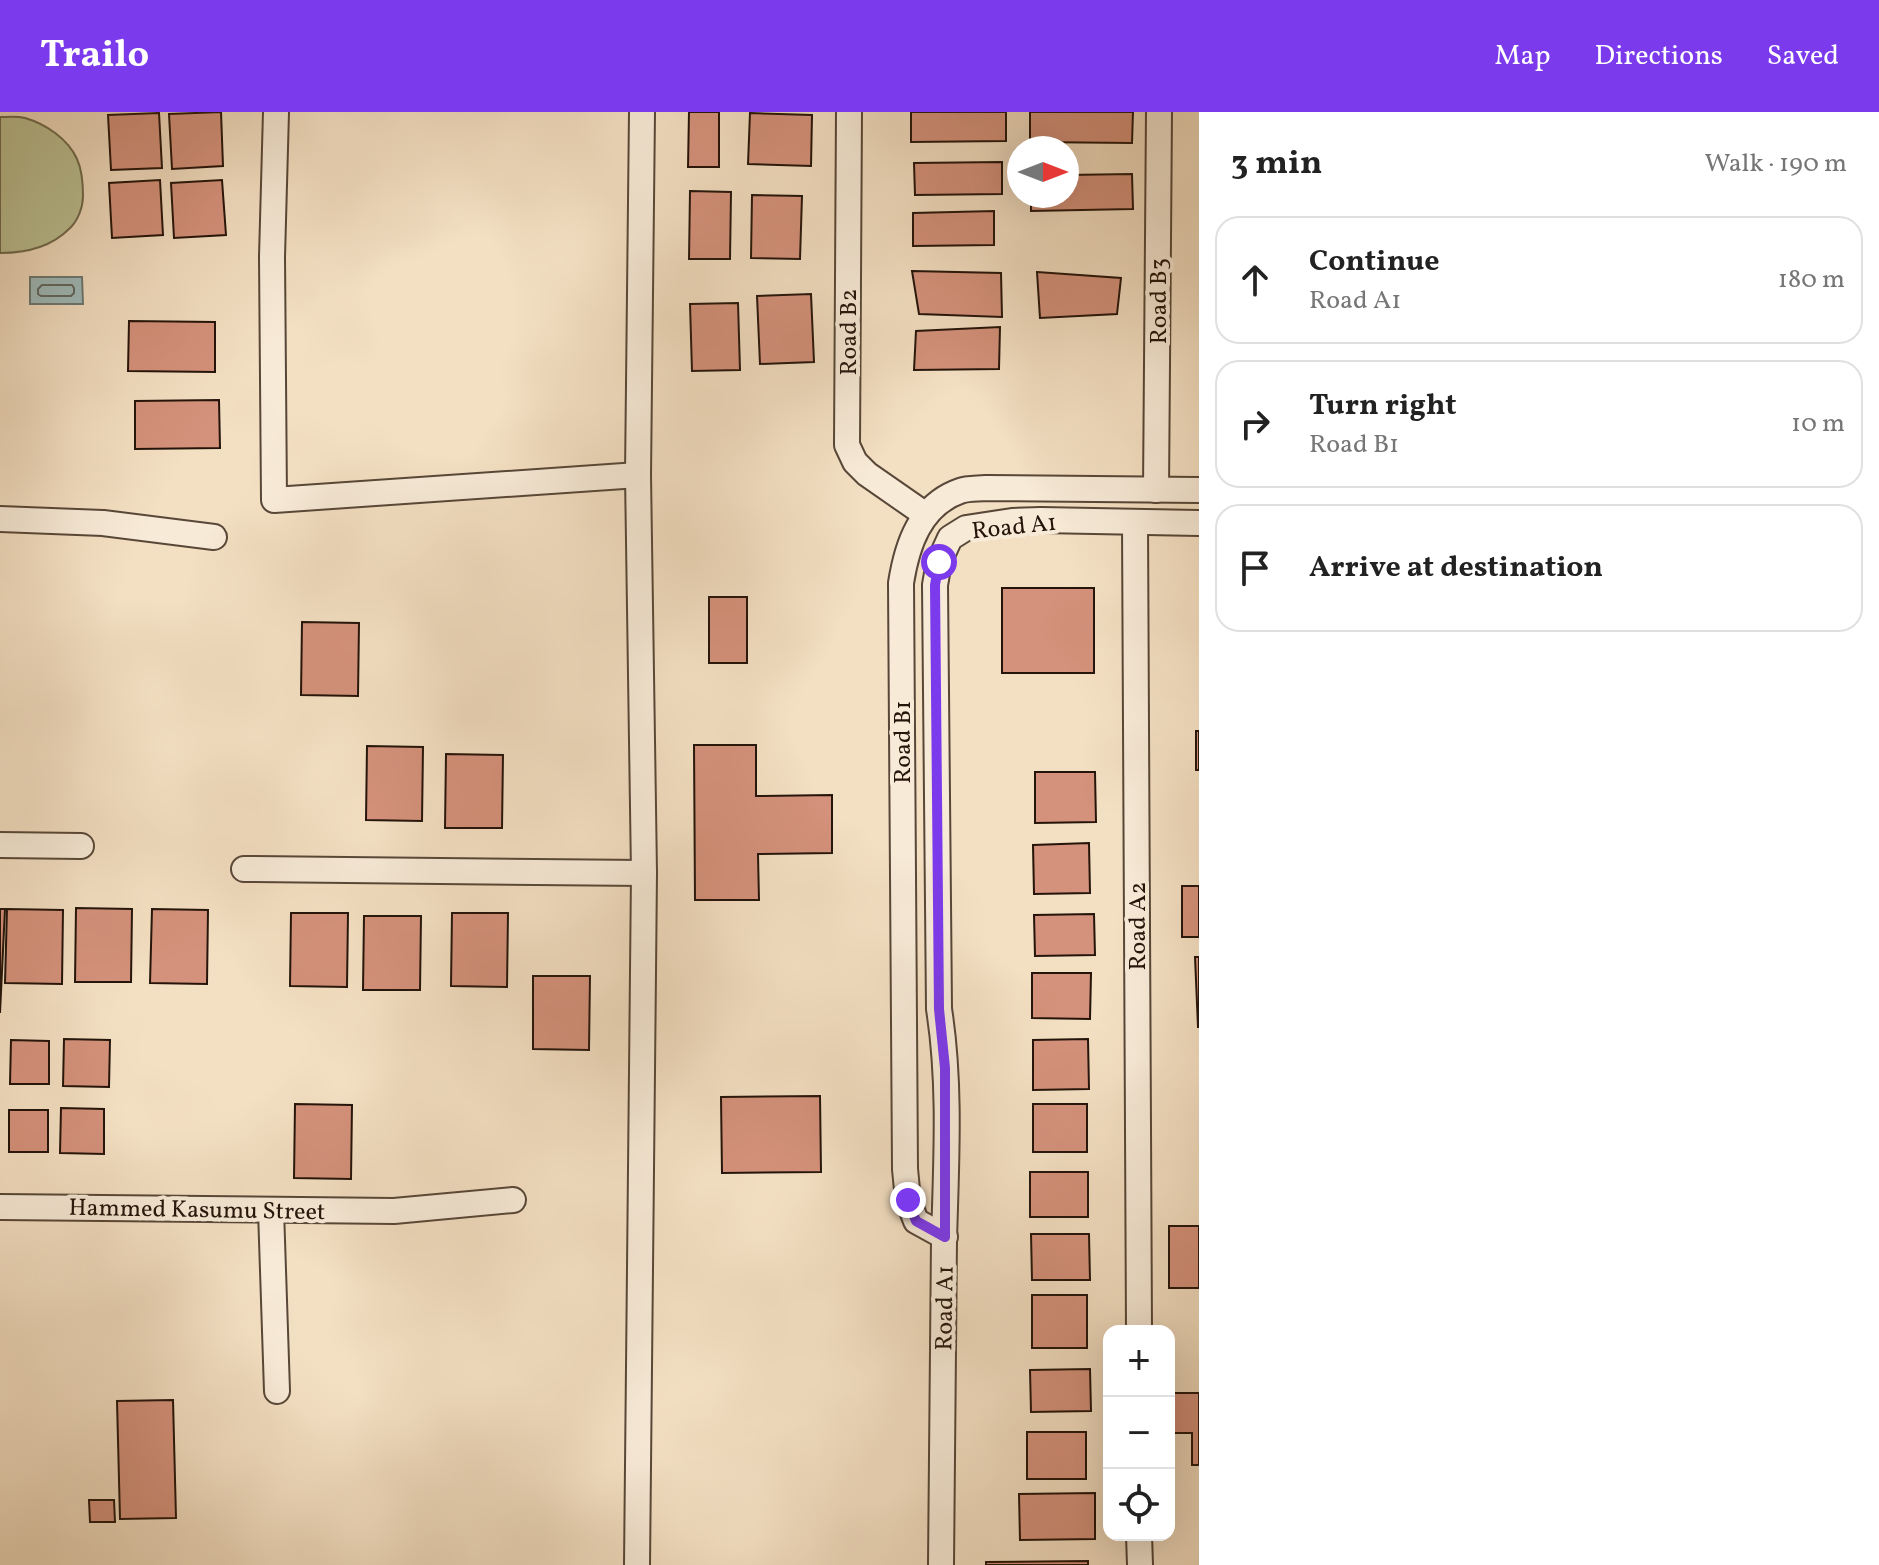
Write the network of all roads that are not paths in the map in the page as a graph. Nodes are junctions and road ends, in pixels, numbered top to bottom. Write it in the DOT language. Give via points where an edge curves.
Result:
graph roads {
  1 [pos="276,112"];
  2 [pos="642,112"];
  3 [pos="849,112"];
  4 [pos="1159,112"];
  5 [pos="638,475"];
  6 [pos="1156,490"];
  7 [pos="1199,490"];
  8 [pos="926,515"];
  9 [pos="0,519"];
  10 [pos="1135,522"];
  11 [pos="1199,523"];
  12 [pos="214,537"];
  13 [pos="0,845"];
  14 [pos="81,846"];
  15 [pos="244,869"];
  16 [pos="644,873"];
  17 [pos="513,1200"];
  18 [pos="0,1207"];
  19 [pos="271,1210"];
  20 [pos="945,1237"];
  21 [pos="1139,1325"];
  22 [pos="277,1391"];
  23 [pos="1139,1541"];
  24 [pos="637,1565"];
  25 [pos="941,1565"];
  26 [pos="1140,1565"];
  1 -- 5 [label="street" via="274,500"];
  2 -- 5 [label="street"];
  3 -- 8 [label="street, Road B2" via="847,445 867,474"];
  4 -- 6 [label="street, Road B3"];
  5 -- 16 [label="street"];
  6 -- 7 [label="street, Road B1"];
  6 -- 8 [label="street, Road B1" via="963,490"];
  8 -- 20 [label="street, Road B1" via="913,534 901,583 905,1169 916,1221"];
  9 -- 12 [label="street" via="103,523"];
  10 -- 11 [label="street, Road A1"];
  10 -- 20 [label="street, Road A1" via="1026,521 966,528 950,538 939,562 938,993 945,1068"];
  10 -- 21 [label="street, Road A2"];
  13 -- 14 [label="street"];
  15 -- 16 [label="street"];
  16 -- 24 [label="street"];
  17 -- 19 [label="street, Hammed Kasumu Street" via="394,1211"];
  18 -- 19 [label="street, Hammed Kasumu Street"];
  19 -- 22 [label="street"];
  20 -- 25 [label="street, Road A1"];
  23 -- 26 [label="street"];
}
